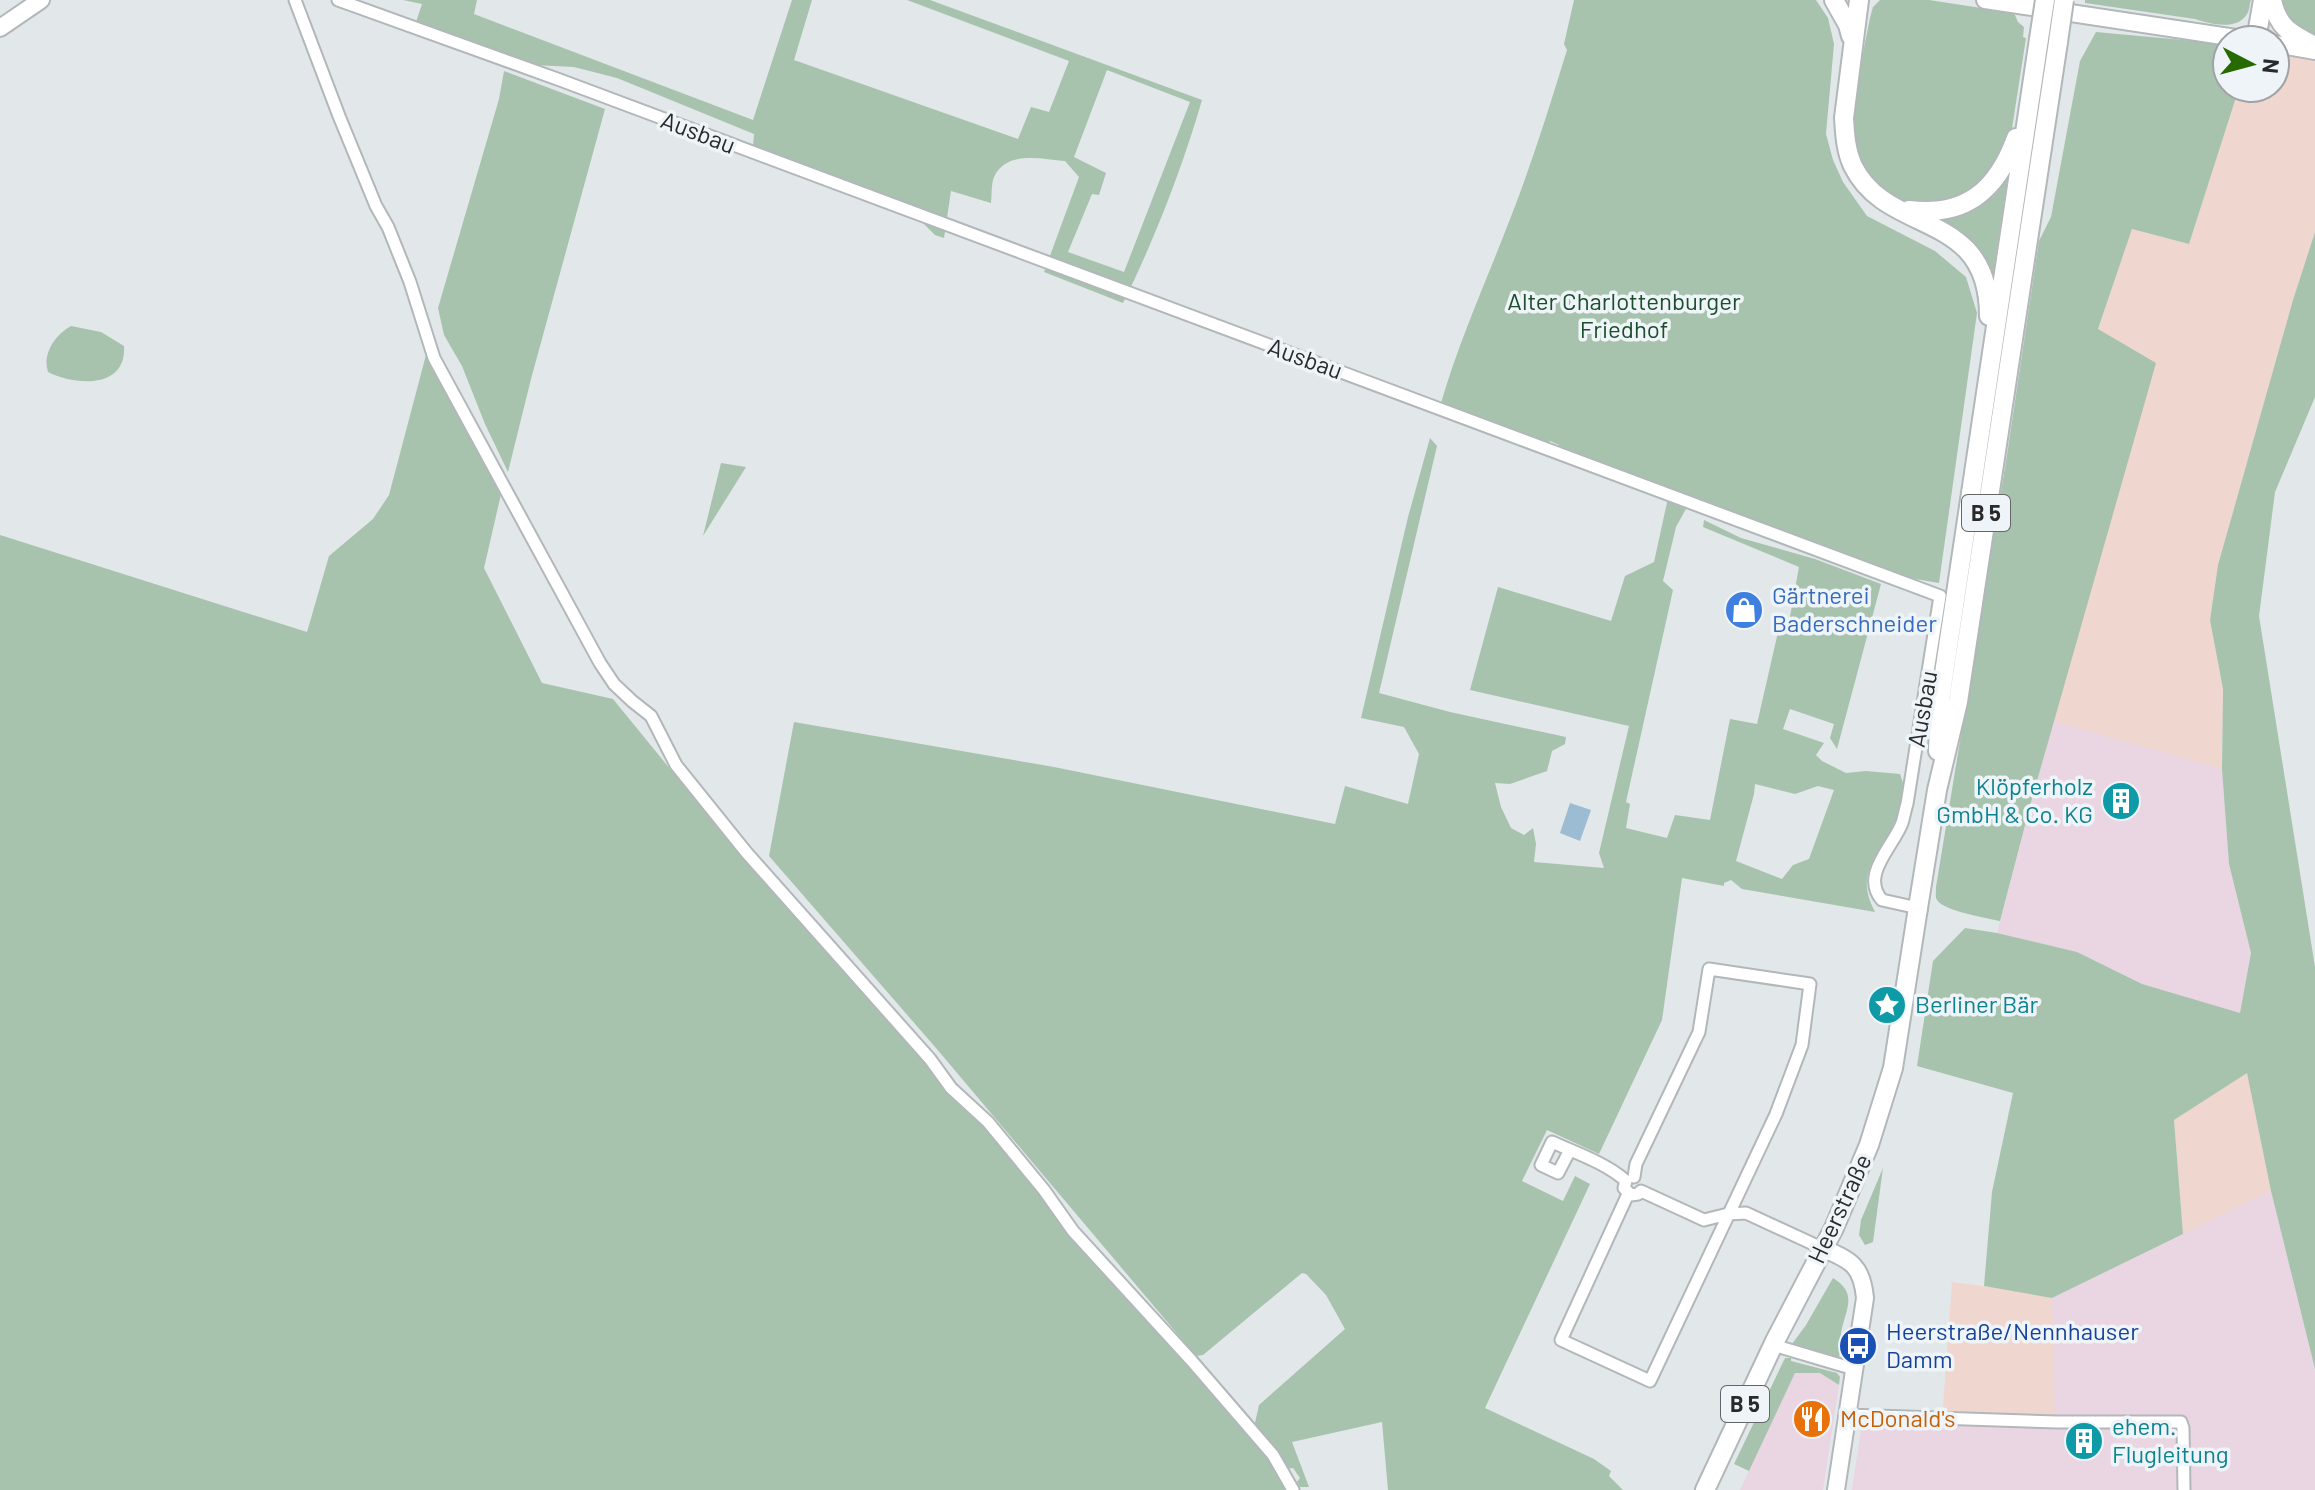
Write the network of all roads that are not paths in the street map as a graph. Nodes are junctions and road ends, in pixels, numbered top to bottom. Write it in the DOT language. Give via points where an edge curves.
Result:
graph roads {
  1 [pos="41,0"];
  2 [pos="295,0"];
  3 [pos="338,0"];
  4 [pos="1834,0"];
  5 [pos="1859,0"];
  6 [pos="1985,0"];
  7 [pos="2045,0"];
  8 [pos="2064,0"];
  9 [pos="2263,0"];
  10 [pos="2272,0"];
  11 [pos="2259,24"];
  12 [pos="0,28"];
  13 [pos="2211,34"];
  14 [pos="2291,46"];
  15 [pos="2315,49"];
  16 [pos="1852,51"];
  17 [pos="2033,82"];
  18 [pos="1897,207"];
  19 [pos="1986,383"];
  20 [pos="1937,790"];
  21 [pos="1918,908"];
  22 [pos="1570,1150"];
  23 [pos="1630,1179"];
  24 [pos="1635,1192"];
  25 [pos="1728,1214"];
  26 [pos="1824,1249"];
  27 [pos="1773,1345"];
  28 [pos="1854,1369"];
  29 [pos="1847,1415"];
  30 [pos="1293,1490"];
  31 [pos="1705,1490"];
  32 [pos="1836,1490"];
  33 [pos="2184,1490"];
  1 -- 12 [label="main road"];
  2 -- 30 [label="street" via="404,268 434,358 614,684 651,716 676,765 746,852 951,1088 988,1122 1073,1231 1273,1455"];
  3 -- 21 [label="street, Ausbau" via="1940,596 1907,804 1874,880 1882,900"];
  4 -- 16 [label="main road" via="1848,25"];
  5 -- 16 [label="main road"];
  6 -- 13 [label="main road"];
  7 -- 17 [label="main road, B 5, bridge"];
  8 -- 20 [label="main road, B 5, bridge" via="1958,702"];
  9 -- 11 [label="main road"];
  10 -- 15 [label="main road" via="2284,28"];
  14 -- 15 [label="main road"];
  16 -- 18 [label="main road" via="1844,118 1849,155 1868,187"];
  17 -- 18 [label="main road" via="2011,151 1994,182 1941,211"];
  17 -- 19 [label="main road, B 5"];
  18 -- 19 [label="main road" via="1956,239 1979,267 1989,301"];
  19 -- 20 [label="main road, B 5" via="1940,700"];
  20 -- 21 [label="main road, B 5"];
  21 -- 26 [label="main road, Heerstraße / B 5" via="1889,1087"];
  22 -- 23 [label="street"];
  23 -- 24 [label="street" via="1641,1182"];
  23 -- 25 [label="street" via="1699,1032 1709,969 1810,984 1802,1045"];
  24 -- 25 [label="street" via="1704,1220"];
  24 -- 25 [label="street" via="1561,1340 1650,1381"];
  25 -- 26 [label="street" via="1746,1213"];
  26 -- 27 [label="main road, Heerstraße / B 5"];
  26 -- 28 [label="main road" via="1853,1263 1862,1280 1865,1298"];
  27 -- 28 [label="street"];
  27 -- 31 [label="main road, Heerstraße / B 5"];
  28 -- 29 [label="main road"];
  29 -- 32 [label="main road"];
  29 -- 33 [label="street" via="2181,1422"];
}
